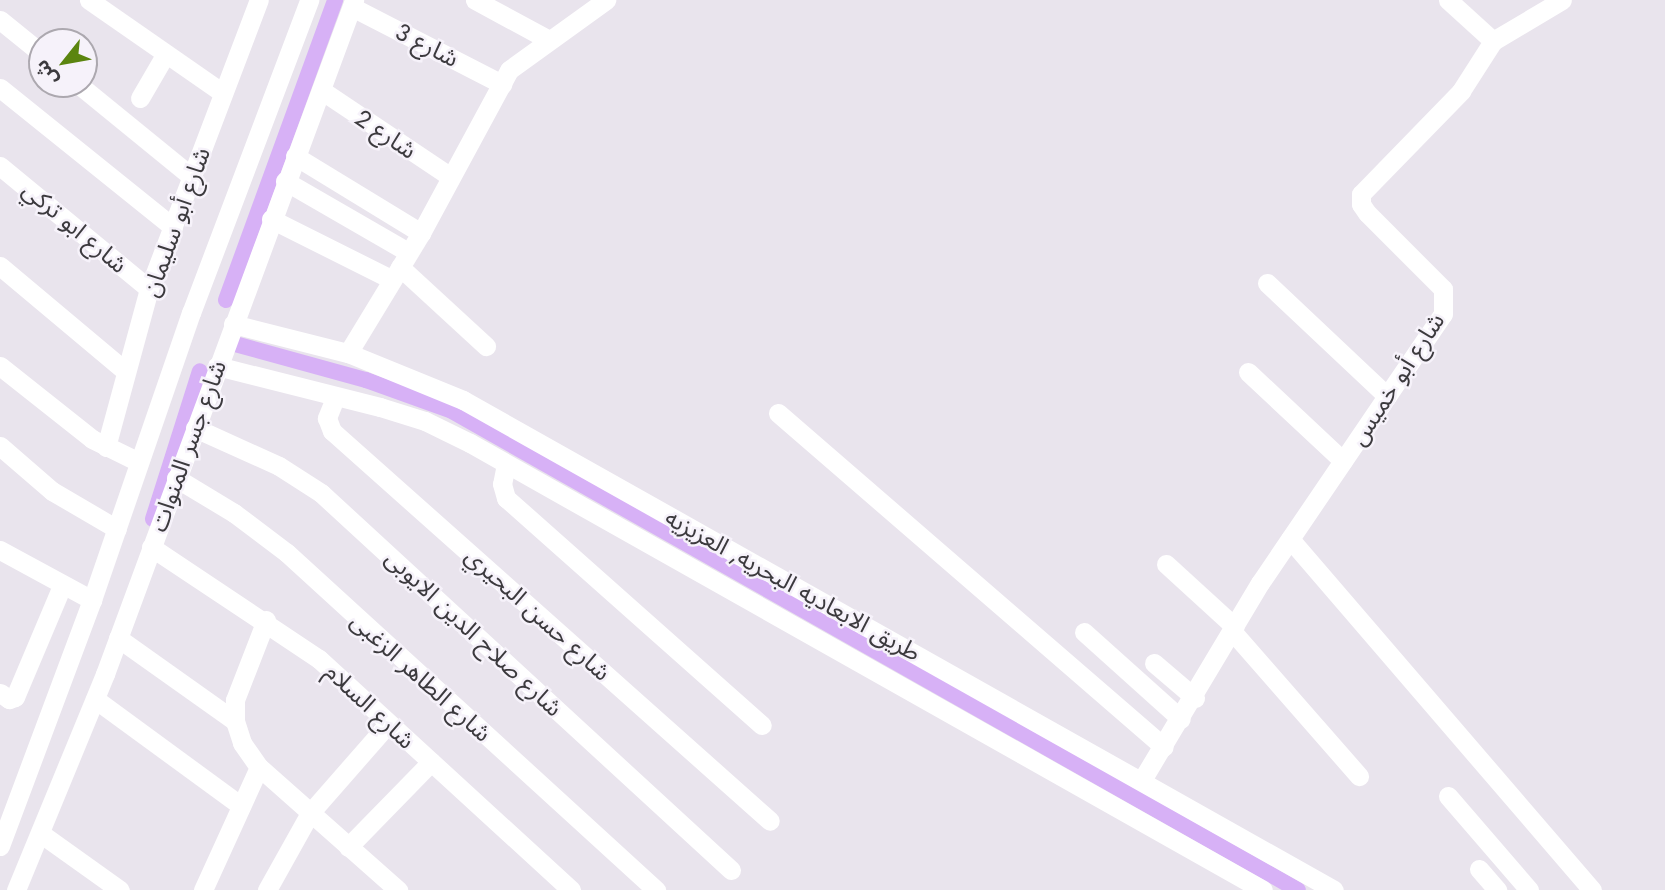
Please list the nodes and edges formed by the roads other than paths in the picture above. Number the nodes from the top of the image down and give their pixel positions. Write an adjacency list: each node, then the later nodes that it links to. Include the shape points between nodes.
1 (89, 0): 13 (street)
2 (258, 0): 17 (street, شارع أبو سليمان)
3 (309, 0): 46 (street, شارع جسر المنوات)
4 (475, 0): 10 (street)
5 (606, 0): 10 (street)
6 (1448, 0): 11 (street)
7 (1562, 0): 11 (street, شارع أبو خميس)
8 (353, 3): 14 (street, شارع 3); 16 (street, شارع جسر المنوات)
9 (0, 20): 12 (street)
10 (549, 40): 14 (street, via 515,63)
11 (1493, 41): 39 (street, شارع أبو خميس, via 1461,91 1361,194 1367,213 1443,289 1446,302)
12 (28, 43)
13 (165, 55): 17 (street); 19 (street)
14 (502, 84): 23 (street)
15 (0, 88): 26 (street)
16 (321, 90): 20 (street, شارع جسر المنوات); 23 (street, شارع 2)
17 (223, 93): 22 (street, شارع أبو سليمان)
18 (95, 98): 22 (street)
19 (140, 98)
20 (295, 156): 24 (street, شارع جسر المنوات); 27 (street)
21 (0, 166): 31 (street, شارع ابو تركي)
22 (192, 177): 26 (street, شارع أبو سليمان)
23 (451, 177): 27 (street)
24 (285, 181): 25 (street, شارع جسر المنوات); 29 (street)
25 (271, 219): 29 (street); 32 (street, شارع جسر المنوات)
26 (173, 228): 31 (street, شارع أبو سليمان)
27 (421, 233): 29 (street)
28 (0, 266): 37 (street)
29 (400, 266): 33 (street); 34 (street)
30 (1267, 283): 39 (street)
31 (149, 289): 37 (street, شارع أبو سليمان)
32 (233, 324): 34 (street, طريق الابعاديه البحريه, العزيزيه); 36 (street, شارع جسر المنوات)
33 (486, 346)
34 (348, 353): 72 (street, طريق الابعاديه البحريه, العزيزيه, via 463,400)
35 (0, 366): 44 (street)
36 (217, 366): 40 (street, طريق الابعاديه البحريه, العزيزيه); 42 (street, شارع جسر المنوات)
37 (125, 370): 44 (street, شارع أبو سليمان)
38 (1248, 372): 45 (street)
39 (1387, 396): 45 (street, شارع أبو خميس)
40 (335, 398): 47 (street, طريق الابعاديه البحريه, العزيزيه, via 425,421); 76 (street, شارع حسن البحيري, via 327,418 332,431)
41 (778, 413): 68 (street)
42 (195, 428): 48 (street, شارع جسر المنوات); 81 (street, شارع صلاح الدين الايوبى, via 279,466 321,493)
43 (0, 446): 49 (street, via 52,491)
44 (106, 447): 46 (street)
45 (1343, 461): 50 (street, شارع أبو خميس)
46 (139, 462): 49 (street, شارع جسر المنوات)
47 (506, 464): 67 (street, via 502,484 506,498); 89 (street, طريق الابعاديه البحريه, العزيزيه)
48 (176, 478): 51 (street, شارع جسر المنوات); 88 (street, شارع الطاهر الزغبى, via 234,513 287,554)
49 (117, 529): 55 (street, شارع جسر المنوات)
50 (1290, 539): 57 (street, شارع أبو خميس); 93 (street)
51 (151, 547): 56 (street, شارع السلام); 59 (street, شارع جسر المنوات)
52 (0, 550): 54 (street)
53 (1166, 564): 57 (street)
54 (62, 586): 55 (street); 61 (street, via 15,696)
55 (92, 600): 78 (street, شارع جسر المنوات)
56 (266, 620): 65 (street, via 238,688); 66 (street, شارع السلام, via 319,659)
57 (1234, 629): 62 (street, شارع أبو خميس); 71 (street)
58 (1084, 632): 64 (street)
59 (118, 638): 63 (street, شارع جسر المنوات); 65 (street)
60 (1154, 663): 62 (street)
61 (0, 693)
62 (1195, 698): 64 (street, شارع أبو خميس)
63 (94, 699): 74 (street); 77 (street, شارع جسر المنوات)
64 (1181, 719): 68 (street, شارع أبو خميس)
65 (235, 721): 70 (street, via 242,743)
66 (388, 724): 69 (street, شارع السلام); 75 (street)
67 (762, 725)
68 (1164, 747): 72 (street, شارع أبو خميس)
69 (431, 762): 79 (street); 87 (street, شارع السلام)
70 (259, 767): 74 (street); 75 (street)
71 (1359, 776)
72 (1142, 780): 90 (street, طريق الابعاديه البحريه, العزيزيه)
73 (1448, 796): 92 (street)
74 (241, 806): 84 (street)
75 (310, 813): 79 (street); 85 (street)
76 (770, 821)
77 (40, 833): 82 (street, شارع جسر المنوات); 83 (street)
78 (0, 846)
79 (348, 847): 86 (street)
80 (1479, 869): 91 (street)
81 (732, 870)
82 (16, 890)
83 (120, 890)
84 (203, 890)
85 (267, 890)
86 (398, 890)
87 (572, 890)
88 (656, 890)
89 (1263, 890)
90 (1334, 890)
91 (1497, 890)
92 (1529, 890)
93 (1592, 890)

